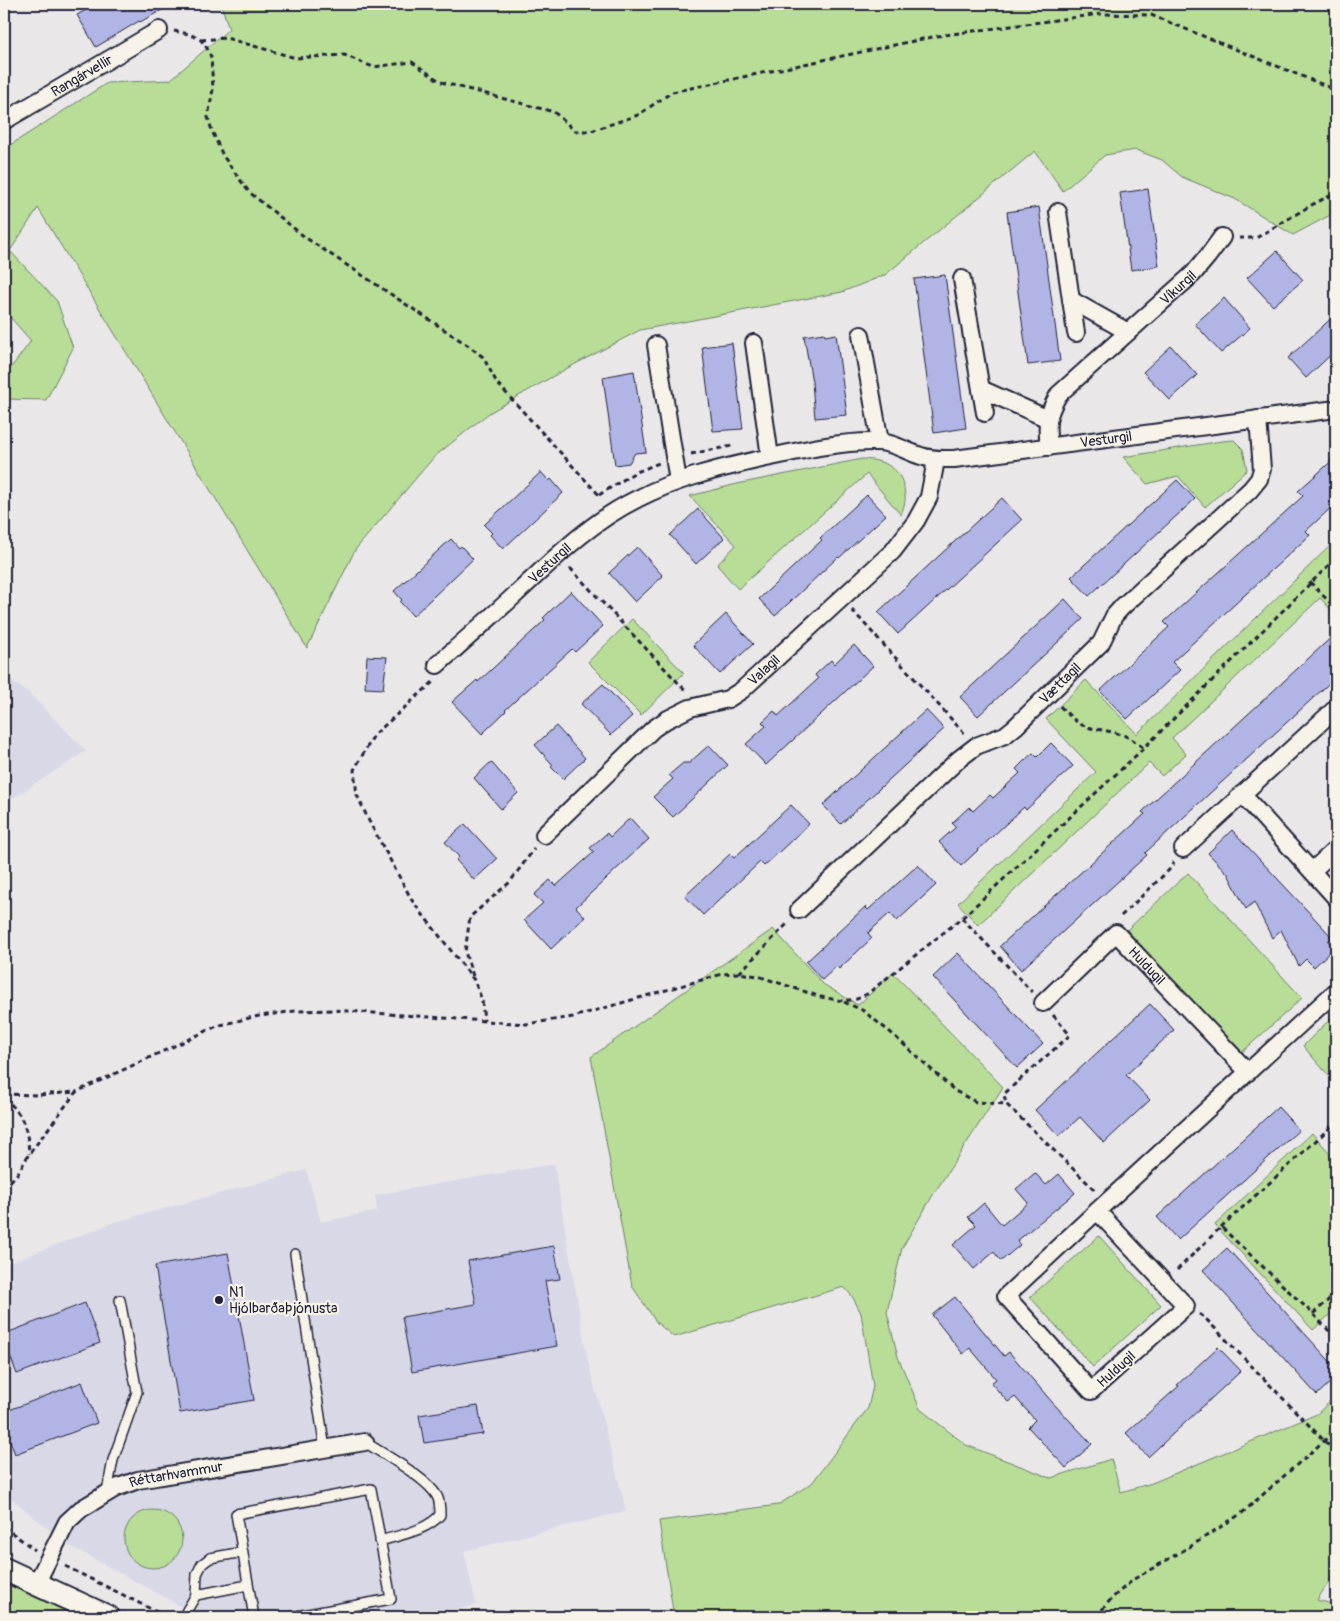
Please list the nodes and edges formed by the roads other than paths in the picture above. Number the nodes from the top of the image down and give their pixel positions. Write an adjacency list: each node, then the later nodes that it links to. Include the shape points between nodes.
1 (159, 30): 2 (street, Rangárvellir)
2 (4, 121)
3 (1058, 212): 6 (street)
4 (1222, 237): 8 (street, Víkurgil, via 1193,274)
5 (962, 279): 12 (street)
6 (1071, 300): 7 (street); 8 (street)
7 (1076, 332)
8 (1128, 332): 15 (street, Víkurgil, via 1060,394 1050,408)
9 (861, 335): 17 (street)
10 (754, 343): 19 (street)
11 (656, 344): 21 (street)
12 (981, 389): 14 (street); 15 (street)
13 (1336, 410): 16 (street, Vesturgil)
14 (985, 413)
15 (1048, 419): 18 (street, Víkurgil)
16 (1258, 420): 18 (street, Vesturgil); 30 (street, Vættagil, via 1262,469 1260,479 1250,490 1122,607 1101,643 1049,694 1005,735 976,746 959,759)
17 (880, 442): 19 (street, Vesturgil, via 842,444); 20 (street, Vesturgil)
18 (1049, 447): 20 (street, Vesturgil)
19 (770, 457): 21 (street, Vesturgil)
20 (936, 460): 25 (street, Valagil, via 929,497 893,552 742,690 728,699 678,712 653,730)
21 (678, 481): 22 (street, Vesturgil, via 600,520)
22 (437, 665)
23 (1336, 708): 24 (street)
24 (1242, 794): 27 (street); 28 (street)
25 (544, 835)
26 (1336, 848): 28 (street)
27 (1183, 849)
28 (1312, 871): 29 (street)
29 (1336, 898)
30 (800, 910)
31 (1336, 991): 33 (street, Huldugil)
32 (1043, 1003): 33 (street, Huldugil, via 1116,933)
33 (1248, 1072): 34 (street, Huldugil)
34 (1102, 1206): 34 (street, Huldugil, via 1006,1296 1091,1391 1193,1308)
35 (295, 1254): 38 (lane)
36 (120, 1300): 39 (lane, via 137,1392 113,1460)
37 (365, 1442): 38 (street, Réttarhvammur); 40 (lane, via 423,1480 437,1495 440,1504 440,1515 435,1521)
38 (325, 1449): 39 (street, Réttarhvammur, via 138,1480)
39 (107, 1492): 43 (street, Réttarhvammur, via 67,1522)
40 (380, 1541): 41 (lane, via 371,1489 236,1514); 49 (lane, via 390,1599)
41 (242, 1552): 44 (lane); 45 (lane, via 210,1558 202,1564 197,1574)
42 (4, 1569): 43 (main road)
43 (36, 1584): 46 (main road)
44 (248, 1585): 45 (lane); 48 (lane)
45 (196, 1596): 47 (lane)
46 (108, 1617)
47 (183, 1617)
48 (254, 1617)
49 (291, 1617)

